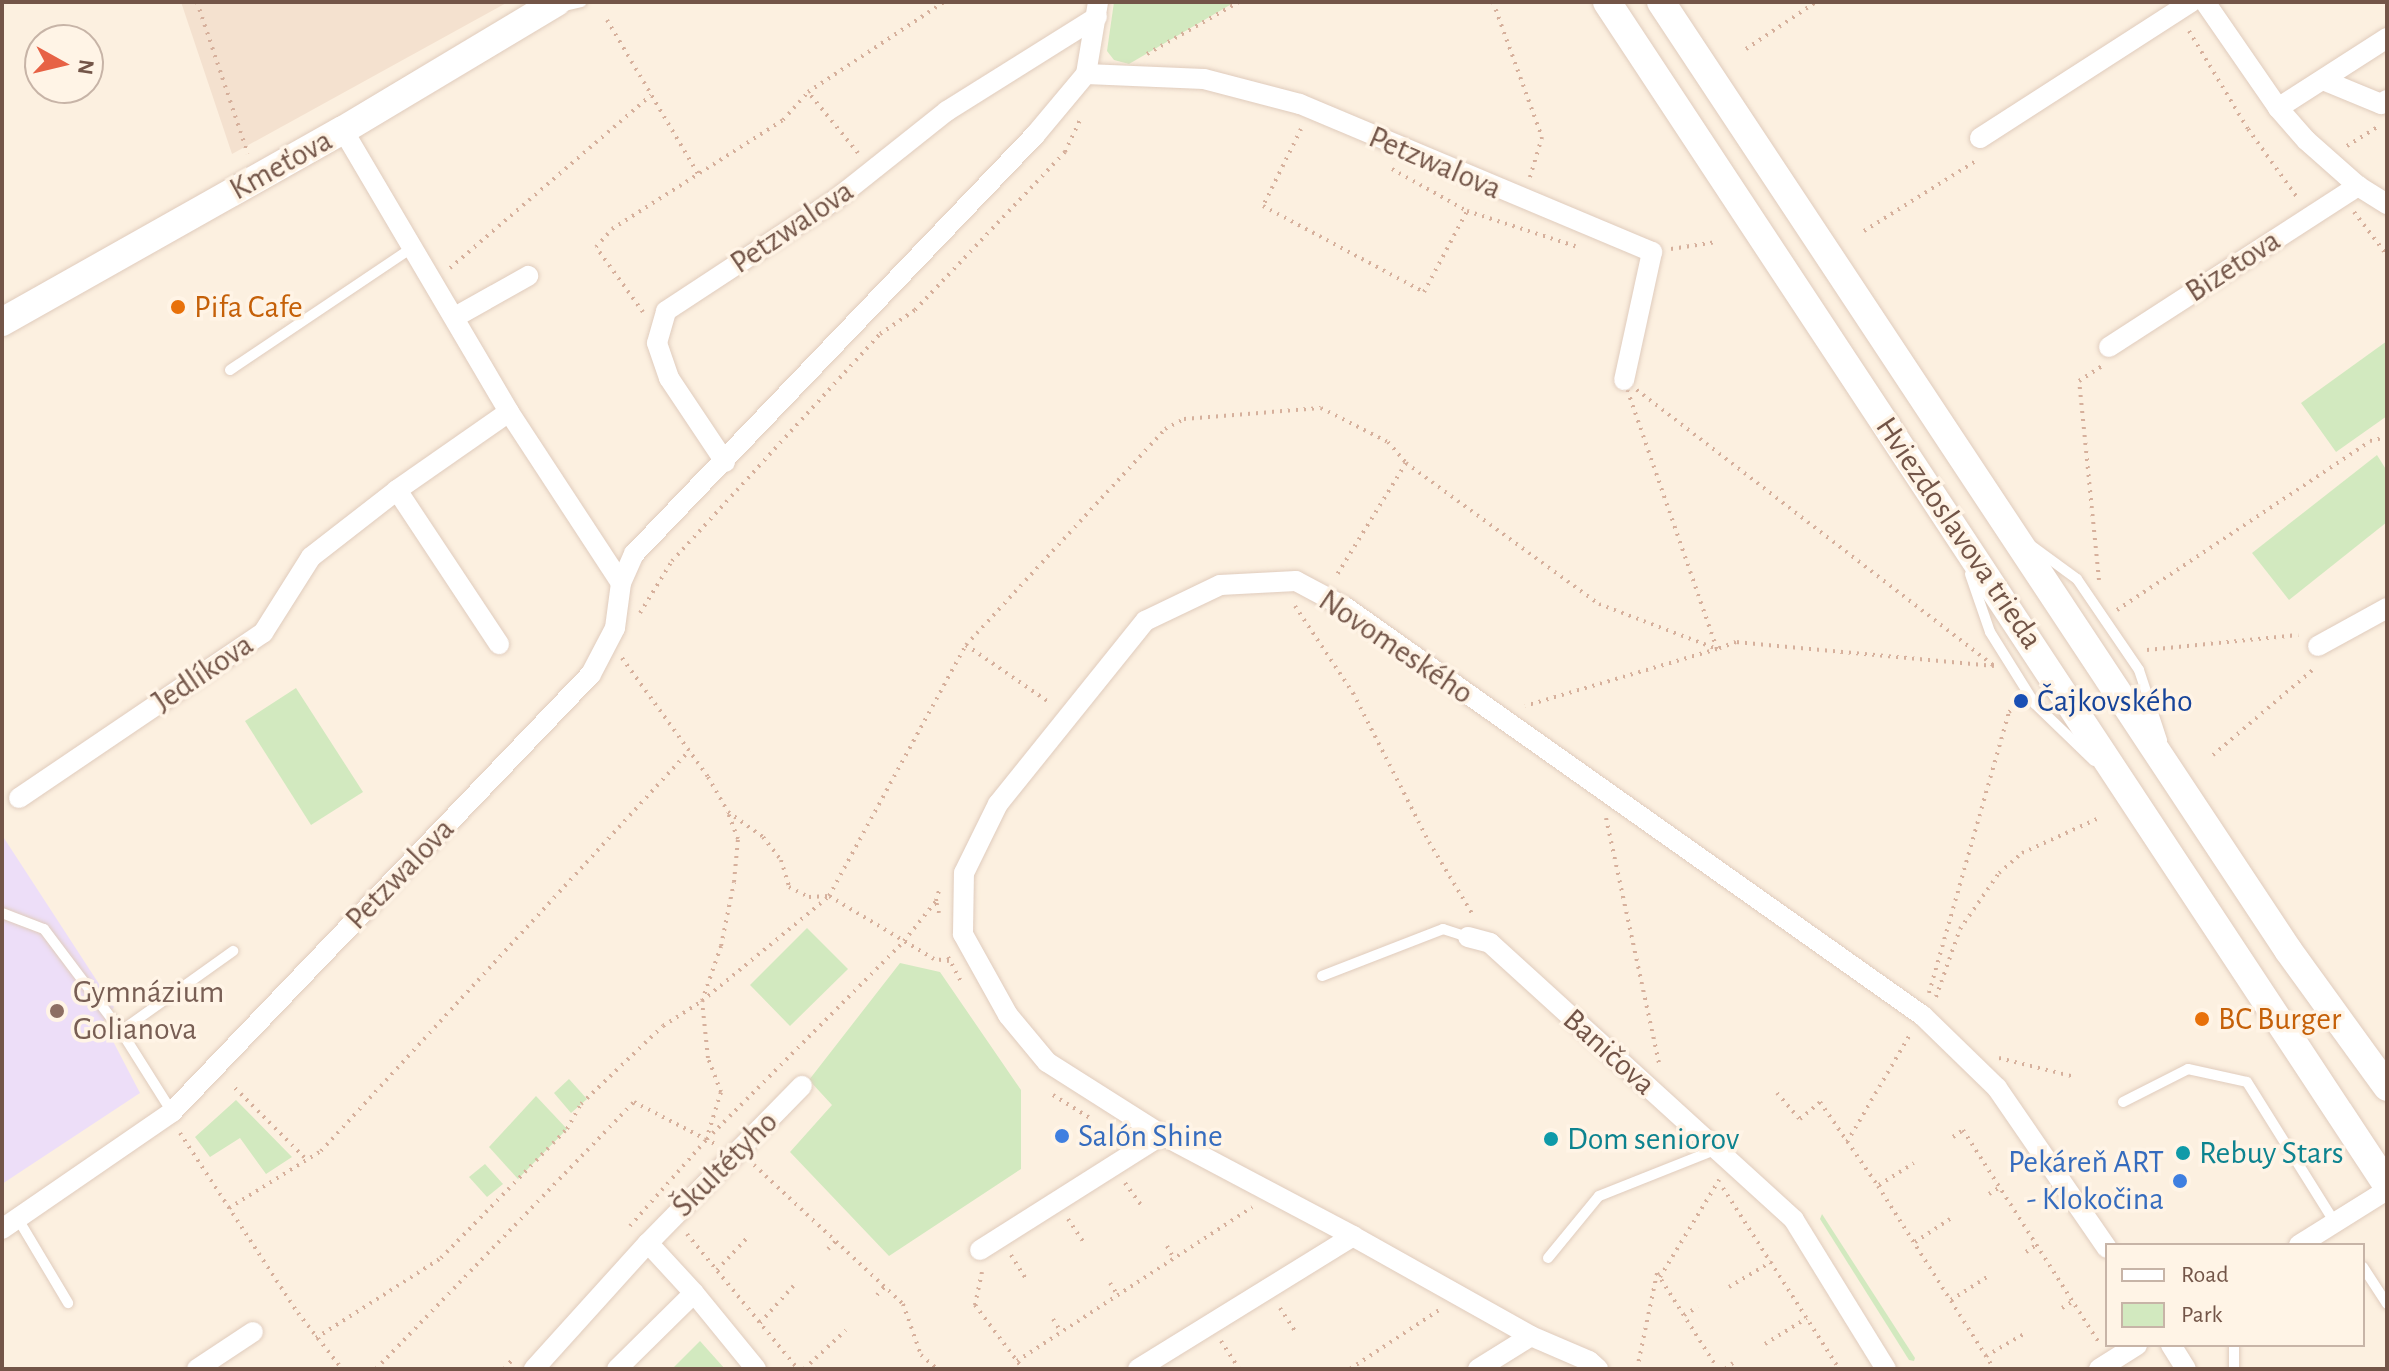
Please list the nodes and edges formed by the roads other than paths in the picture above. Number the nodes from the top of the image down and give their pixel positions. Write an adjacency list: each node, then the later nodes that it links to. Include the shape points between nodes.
1 (581, 2): 6 (lane)
2 (1607, 2): 43 (street, Hviezdoslavova trieda)
3 (1661, 2): 38 (street, Hviezdoslavova trieda, via 2288,950)
4 (2191, 2): 14 (street)
5 (2205, 2): 12 (street)
6 (548, 5): 13 (street, Kmeťova)
7 (1098, 10): 9 (street, Petzwalova); 25 (street, Petzwalova, via 947,111 835,200 666,311 657,343 669,378)
8 (2387, 38): 10 (street)
9 (1086, 74): 23 (street, Petzwalova, via 1204,79 1300,104 1652,252); 25 (street, Petzwalova, via 1035,135)
10 (2323, 80): 11 (street, via 2381,104); 12 (street)
11 (2387, 100)
12 (2278, 108): 15 (street)
13 (343, 130): 17 (street); 20 (street, Kmeťova)
14 (1980, 138)
15 (2350, 191): 16 (street); 21 (street, Bizetova)
16 (2387, 204)
17 (413, 247): 19 (street); 22 (lane)
18 (528, 276): 19 (street)
19 (455, 317): 24 (street)
20 (2, 322)
21 (2107, 355)
22 (230, 370)
23 (1624, 380)
24 (509, 412): 26 (street, Jedlíkova); 27 (street)
25 (725, 462): 27 (street, Petzwalova, via 634,554)
26 (397, 490): 29 (street); 31 (street, Jedlíkova, via 311,557 263,633)
27 (621, 583): 40 (street, Petzwalova, via 615,628 591,674)
28 (2387, 608): 30 (street)
29 (499, 644)
30 (2318, 646)
31 (19, 798)
32 (2, 913): 36 (lane, via 44,929)
33 (1468, 937): 35 (lane, via 1443,929); 42 (street, Baničova, via 1490,943)
34 (233, 951): 36 (lane)
35 (1322, 976)
36 (121, 1031): 40 (lane)
37 (802, 1086): 47 (street, Škultétyho)
38 (2387, 1087)
39 (2123, 1102): 44 (lane, via 2188,1069 2247,1082)
40 (172, 1112): 45 (street, Petzwalova)
41 (1162, 1135): 46 (street, Novomeského); 49 (street, Novomeského, via 1047,1062 1008,1015 963,934 964,873 998,804 1145,621 1220,585 1296,581 1345,607 1600,787 1928,1007 1997,1088); 50 (street)
42 (1717, 1149): 51 (lane, via 1599,1196); 68 (street, Baničova, via 1794,1220)
43 (2387, 1188): 44 (street)
44 (2335, 1223): 48 (street)
45 (10, 1224): 54 (lane)
46 (1353, 1236): 57 (street, Novomeského); 65 (street)
47 (648, 1243): 53 (street, Škultétyho); 62 (street, Škultétyho)
48 (2302, 1243)
49 (2105, 1245)
50 (982, 1258)
51 (1548, 1258)
52 (2365, 1270): 55 (lane)
53 (694, 1293): 63 (street); 64 (street, Škultétyho)
54 (68, 1303)
55 (2387, 1304)
56 (253, 1332): 61 (street)
57 (1531, 1336): 66 (street); 67 (street, Novomeského)
58 (2134, 1347): 69 (street)
59 (2172, 1347): 70 (street)
60 (2234, 1347): 71 (lane)
61 (197, 1369)
62 (534, 1369)
63 (617, 1369)
64 (756, 1369)
65 (1138, 1369)
66 (1478, 1369)
67 (1598, 1369)
68 (1886, 1369)
69 (2099, 1369)
70 (2186, 1369)
71 (2234, 1369)

